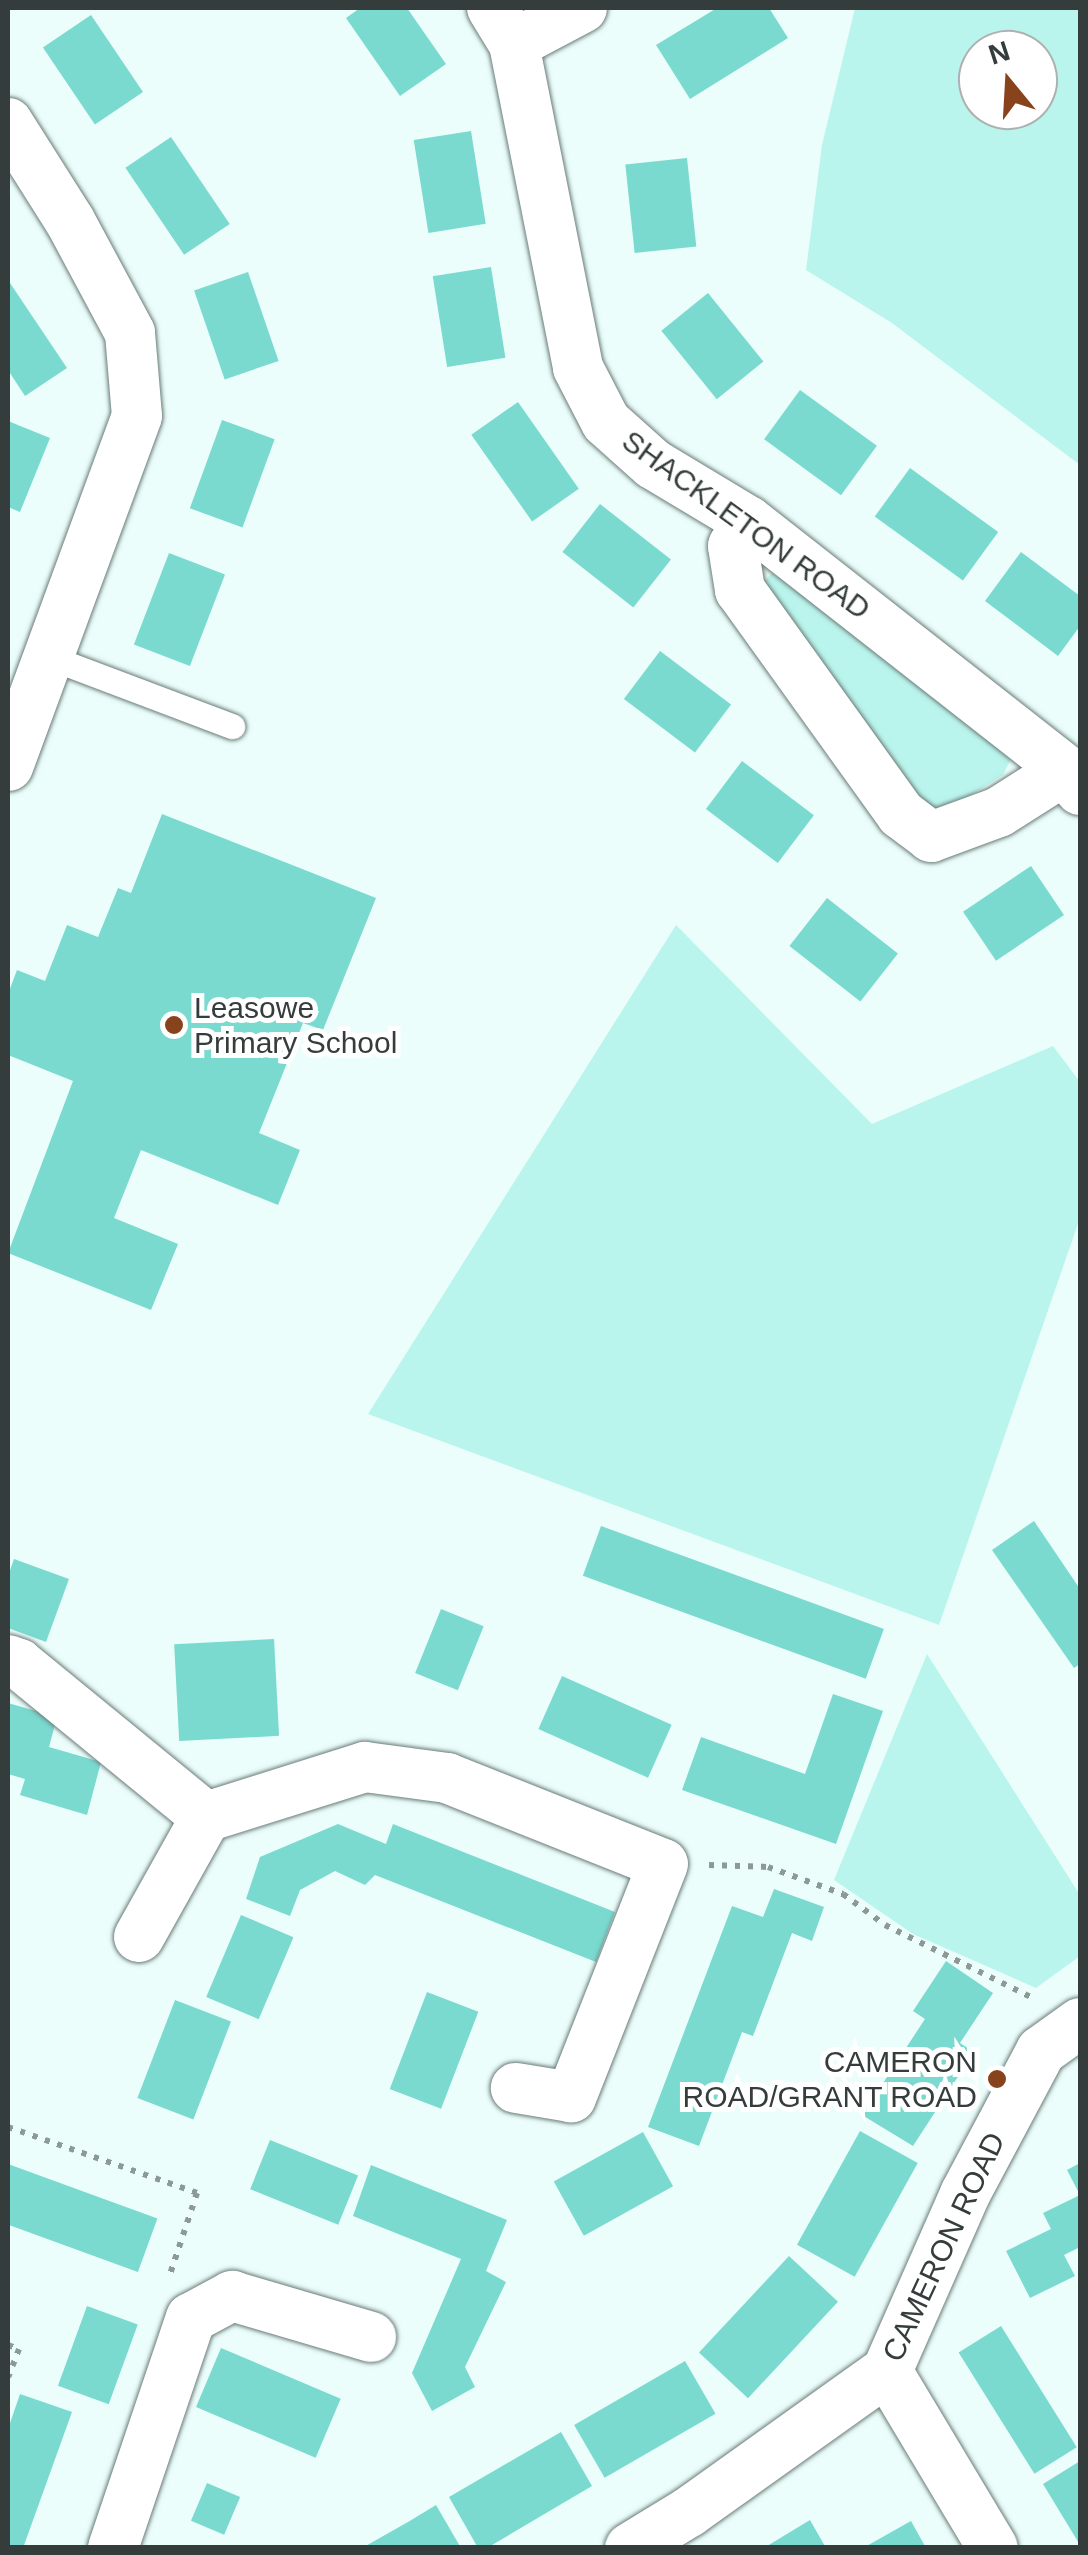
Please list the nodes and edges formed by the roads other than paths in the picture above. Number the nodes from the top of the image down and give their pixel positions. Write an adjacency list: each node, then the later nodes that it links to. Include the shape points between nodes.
1 (582, 8): 2 (street)
2 (503, 26): 4 (street, SHACKLETON ROAD, via 578,368 606,422 653,464)
3 (8, 123): 5 (street, via 130,333 137,416)
4 (748, 521): 8 (street, SHACKLETON ROAD); 8 (street, via 733,546 740,590 900,814 932,837)
5 (49, 656): 6 (lane); 7 (street)
6 (232, 726)
7 (8, 766)
8 (1073, 780)
9 (8, 1660): 10 (street)
10 (206, 1816): 11 (street); 13 (street, via 365,1767 447,1778 663,1864 571,2097)
11 (140, 1937)
12 (1072, 2028): 15 (street, CAMERON ROAD, via 1041,2051 964,2194)
13 (516, 2088)
14 (371, 2336): 16 (street, via 232,2296 191,2318)
15 (887, 2371): 17 (street, CAMERON ROAD); 18 (street)
16 (113, 2548)
17 (630, 2548)
18 (993, 2548)

